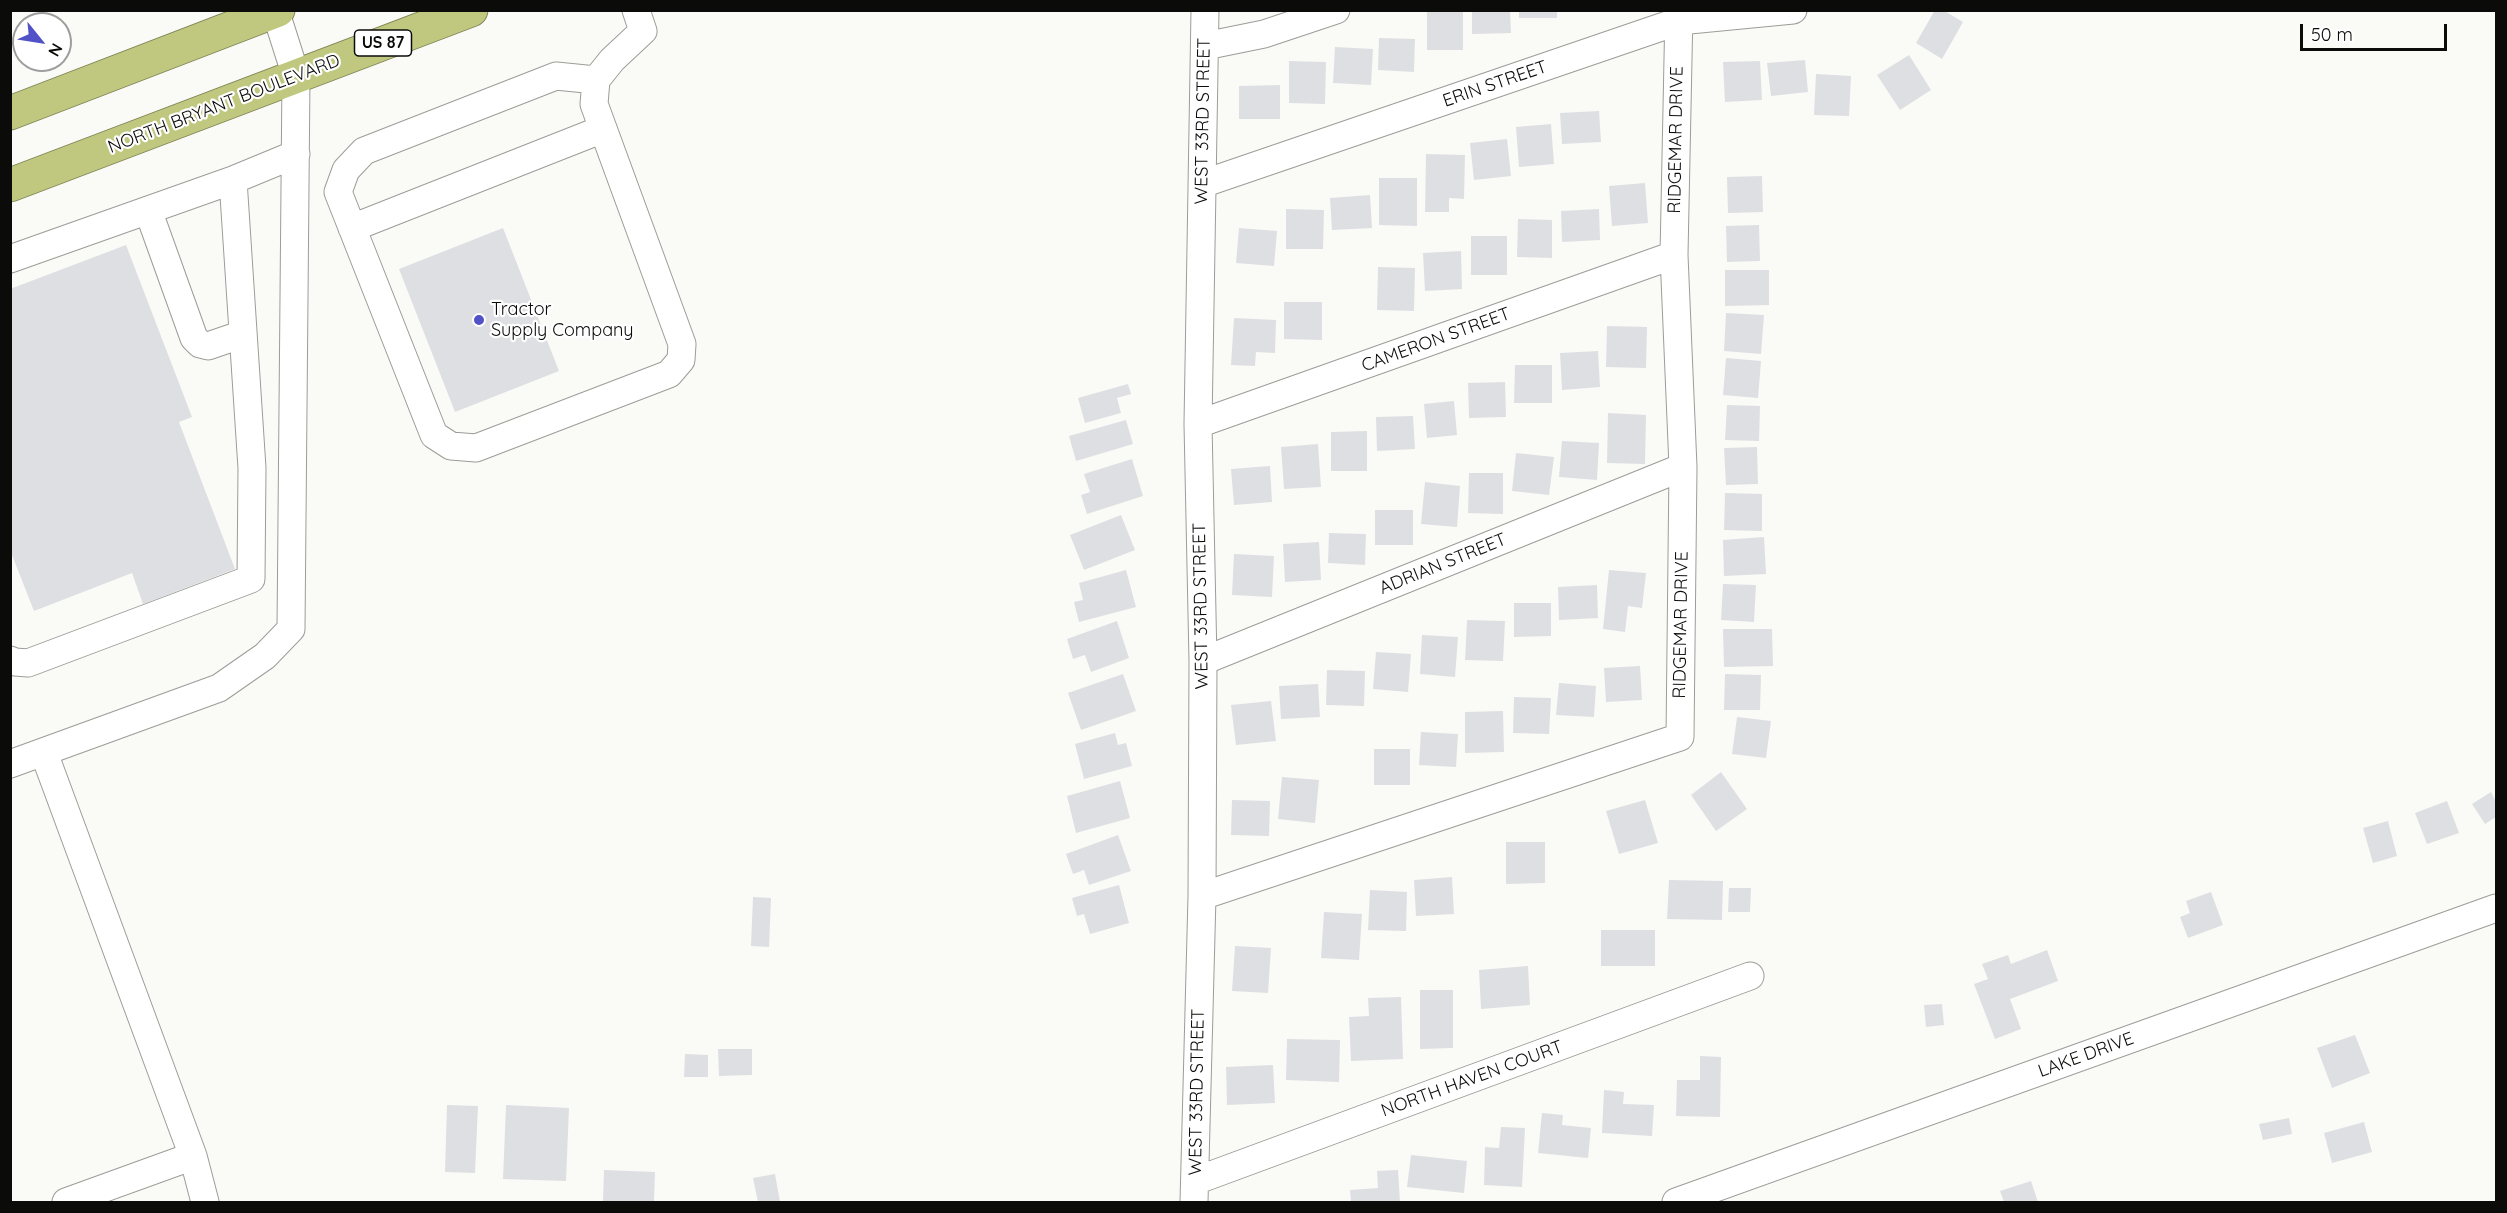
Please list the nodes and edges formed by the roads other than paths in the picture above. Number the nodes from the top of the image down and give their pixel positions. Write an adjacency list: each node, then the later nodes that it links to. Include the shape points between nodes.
1 (471, 10): 9 (highway, NORTH BRYANT BOULEVARD / US 87)
2 (636, 10): 10 (street, via 642,31)
3 (1205, 10): 8 (street, WEST 33RD STREET)
4 (1336, 10): 8 (street, via 1264,34)
5 (1793, 10): 7 (street, ERIN STREET)
6 (276, 11): 9 (street); 11 (highway)
7 (1679, 16): 15 (street, ERIN STREET); 19 (street, RIDGEMAR DRIVE)
8 (1205, 46): 15 (street, WEST 33RD STREET)
9 (296, 76): 13 (street); 16 (highway, NORTH BRYANT BOULEVARD / US 87)
10 (596, 80): 12 (street, via 594,104); 18 (street, via 555,76 364,151 346,170 338,192)
11 (10, 113)
12 (603, 129): 18 (street); 18 (street, via 682,344 681,360 669,374 476,448 452,446 435,435)
13 (296, 154): 14 (street); 26 (street, via 291,629 265,656 219,688)
14 (233, 180): 17 (street); 21 (street)
15 (1202, 184): 22 (street, WEST 33RD STREET)
16 (10, 185)
17 (148, 210): 20 (street); 21 (street, via 194,338 208,346)
18 (352, 228)
19 (1674, 255): 22 (street, CAMERON STREET); 23 (street, RIDGEMAR DRIVE)
20 (10, 260)
21 (243, 334): 24 (street, via 252,468 251,579 28,663)
22 (1198, 424): 25 (street, WEST 33RD STREET)
23 (1683, 467): 25 (street, ADRIAN STREET); 28 (street, RIDGEMAR DRIVE, via 1680,737)
24 (10, 660)
25 (1203, 660): 28 (street, WEST 33RD STREET)
26 (44, 753): 27 (street); 31 (street)
27 (10, 764)
28 (1202, 896): 32 (street, WEST 33RD STREET)
29 (2496, 908): 36 (street, LAKE DRIVE)
30 (1750, 976): 32 (street, NORTH HAVEN COURT)
31 (193, 1156): 33 (street); 35 (street)
32 (1195, 1192)
33 (114, 1194): 34 (street)
34 (66, 1203)
35 (205, 1203)
36 (1676, 1203)

